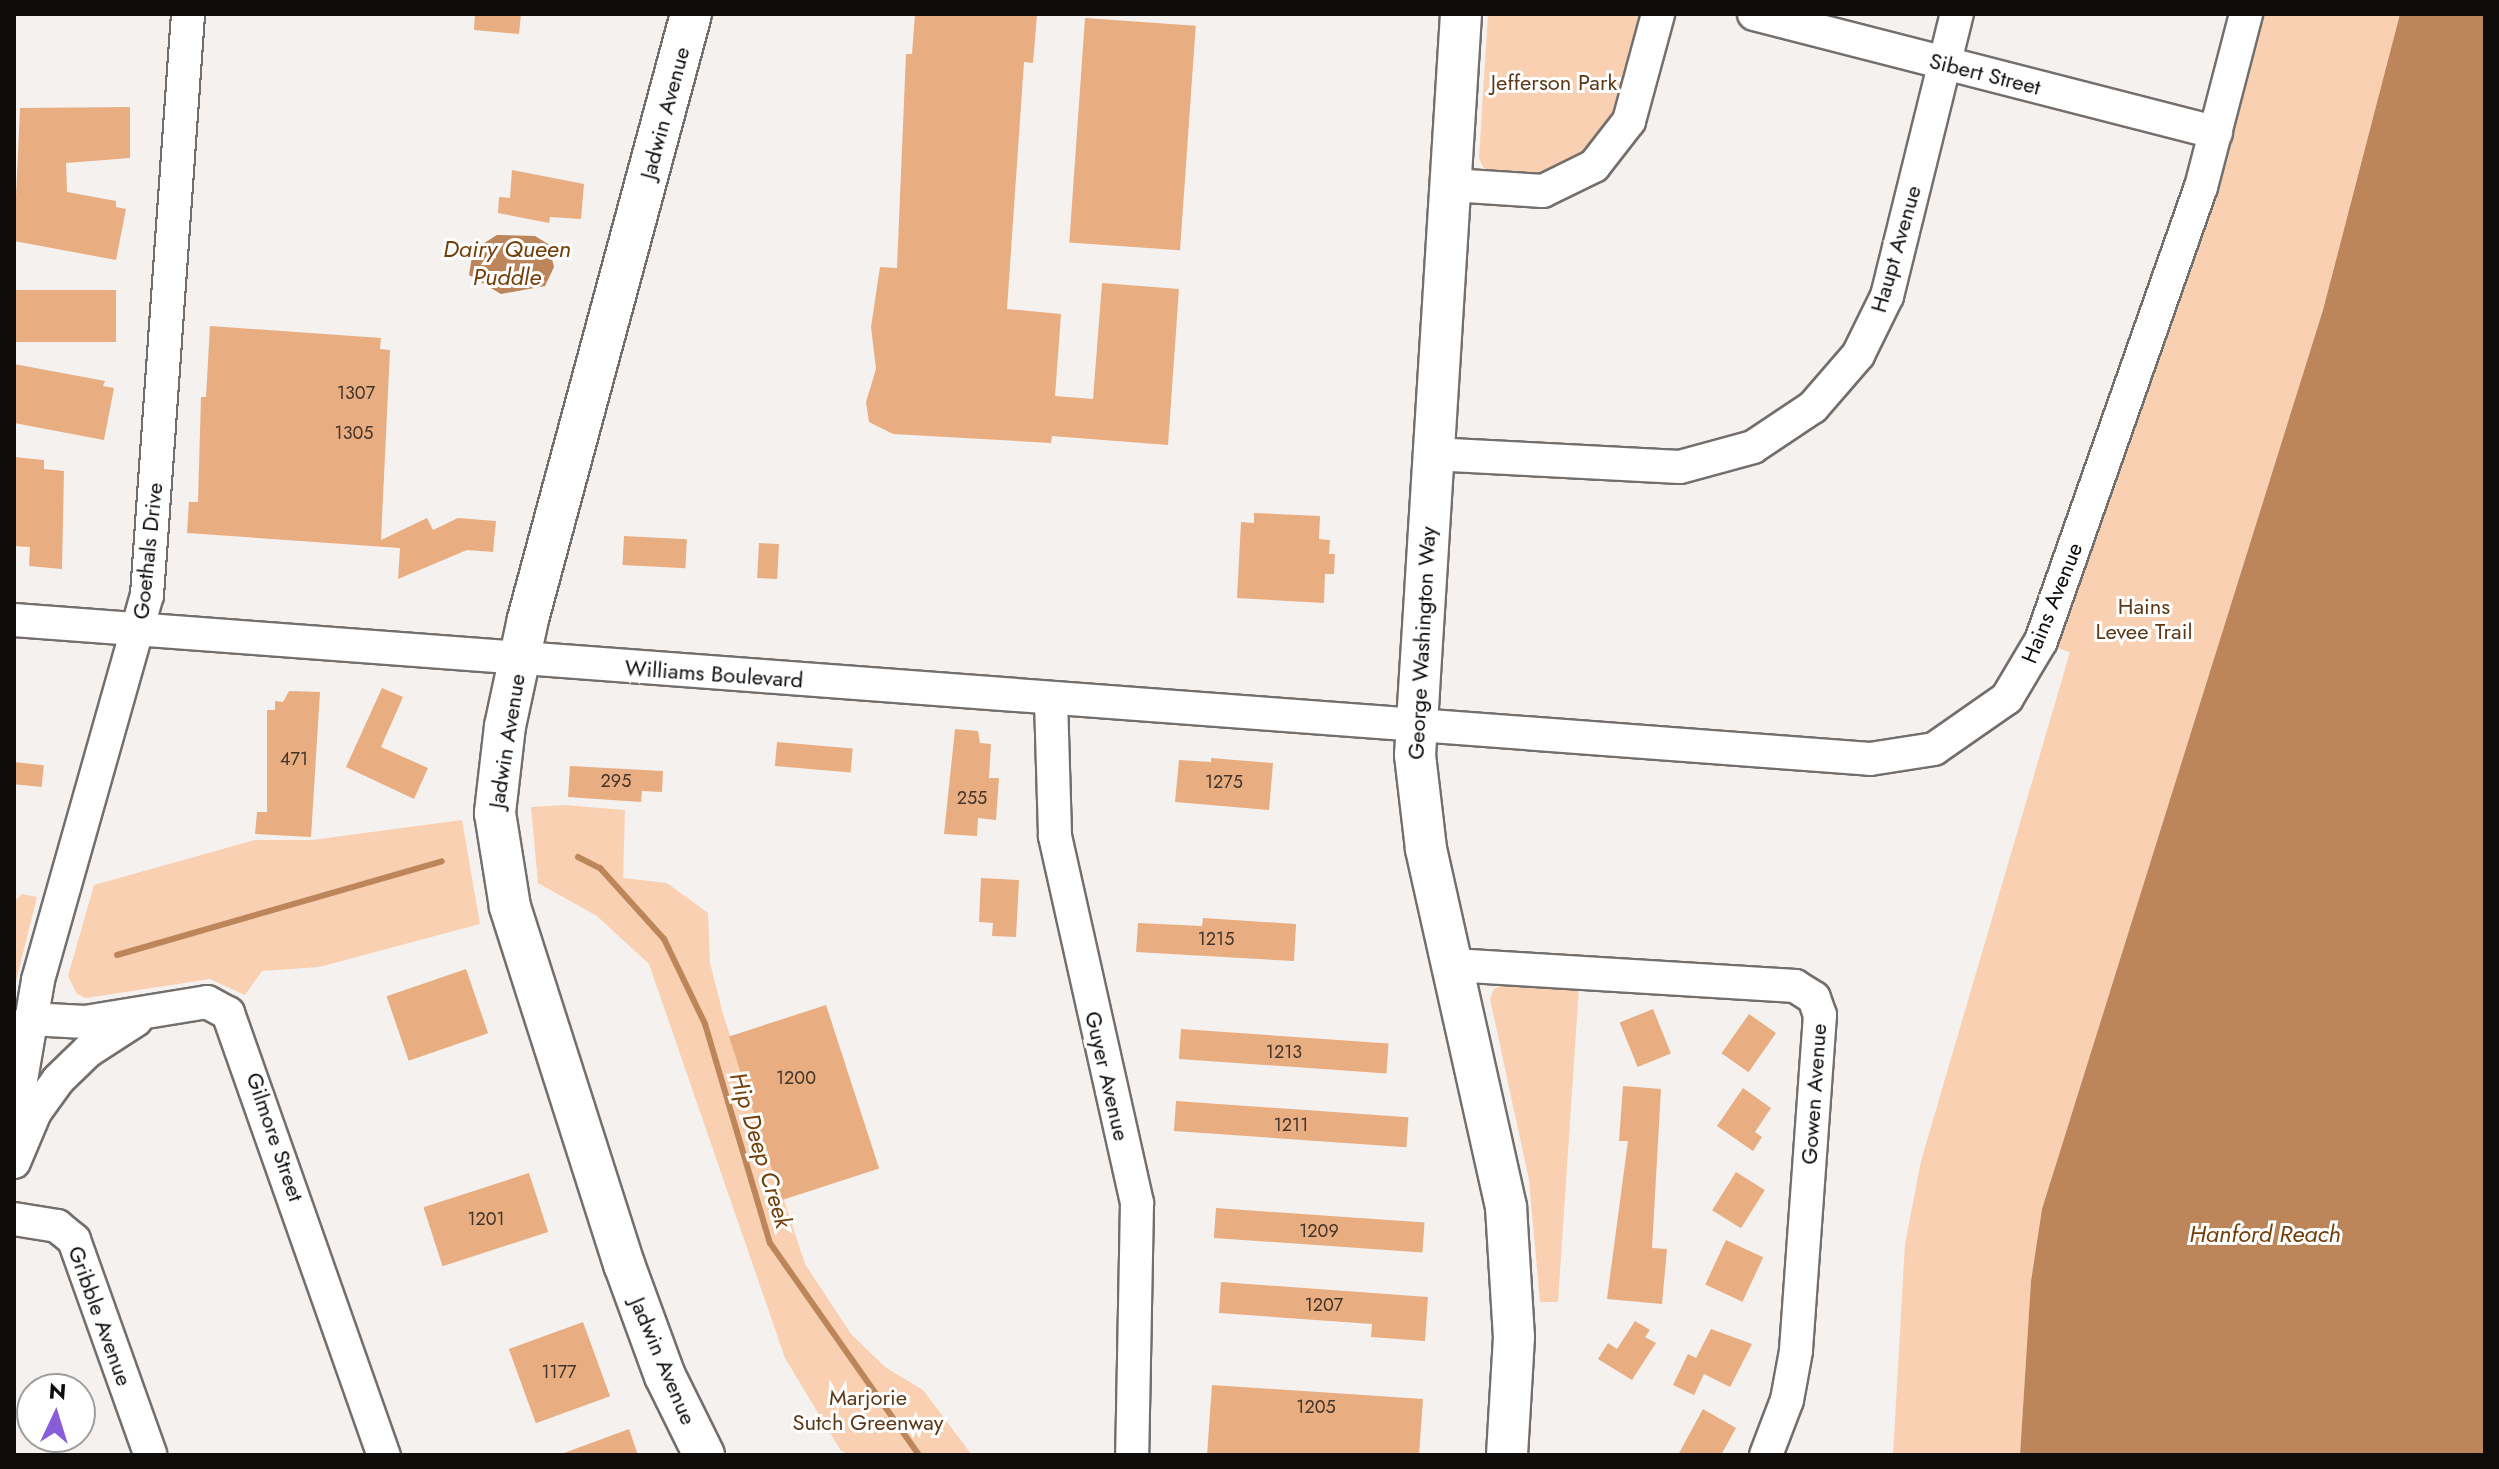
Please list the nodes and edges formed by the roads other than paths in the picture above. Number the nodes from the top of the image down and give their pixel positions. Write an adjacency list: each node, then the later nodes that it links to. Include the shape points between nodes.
1 (188, 14): 13 (street, Goethals Drive)
2 (691, 14): 14 (main road, Jadwin Avenue)
3 (1461, 14): 10 (main road, George Washington Way)
4 (1658, 14): 10 (street, via 1629,121 1594,166 1543,191)
5 (1754, 14): 8 (street, Sibert Street)
6 (1957, 14): 8 (street, Haupt Avenue)
7 (2246, 14): 9 (street, Hains Avenue)
8 (1945, 63): 9 (street, Sibert Street); 11 (street, Haupt Avenue, via 1887,296 1858,355 1813,407 1753,447 1680,467)
9 (2216, 133): 16 (street, Hains Avenue, via 2041,641 2007,698 1981,720 1934,749 1870,759)
10 (1451, 185): 11 (main road, George Washington Way)
11 (1432, 454): 16 (main road, George Washington Way)
12 (14, 620): 13 (street, Williams Boulevard)
13 (141, 628): 14 (street, Williams Boulevard); 19 (street, Goethals Drive)
14 (520, 659): 15 (street, Williams Boulevard); 25 (main road, Jadwin Avenue, via 495,813 510,907 642,1318)
15 (1051, 700): 16 (street, Williams Boulevard); 26 (street, Guyer Avenue, via 1055,836 1137,1203)
16 (1414, 724): 17 (main road, George Washington Way, via 1421,819)
17 (1453, 965): 27 (main road, George Washington Way, via 1506,1207 1514,1337); 28 (street, Gowen Avenue, via 1795,986 1814,998 1820,1015 1796,1351 1787,1400)
18 (161, 1010): 19 (street, Gilmore Street, via 85,1022); 21 (street, via 107,1036 64,1073 35,1112); 24 (street, Gilmore Street, via 212,1002 235,1023)
19 (30, 1019): 20 (street, Goethals Drive)
20 (14, 1121)
21 (14, 1162)
22 (14, 1219): 23 (street, Gribble Avenue, via 57,1226 74,1240)
23 (150, 1454)
24 (384, 1455)
25 (704, 1455)
26 (1132, 1455)
27 (1507, 1455)
28 (1766, 1455)

